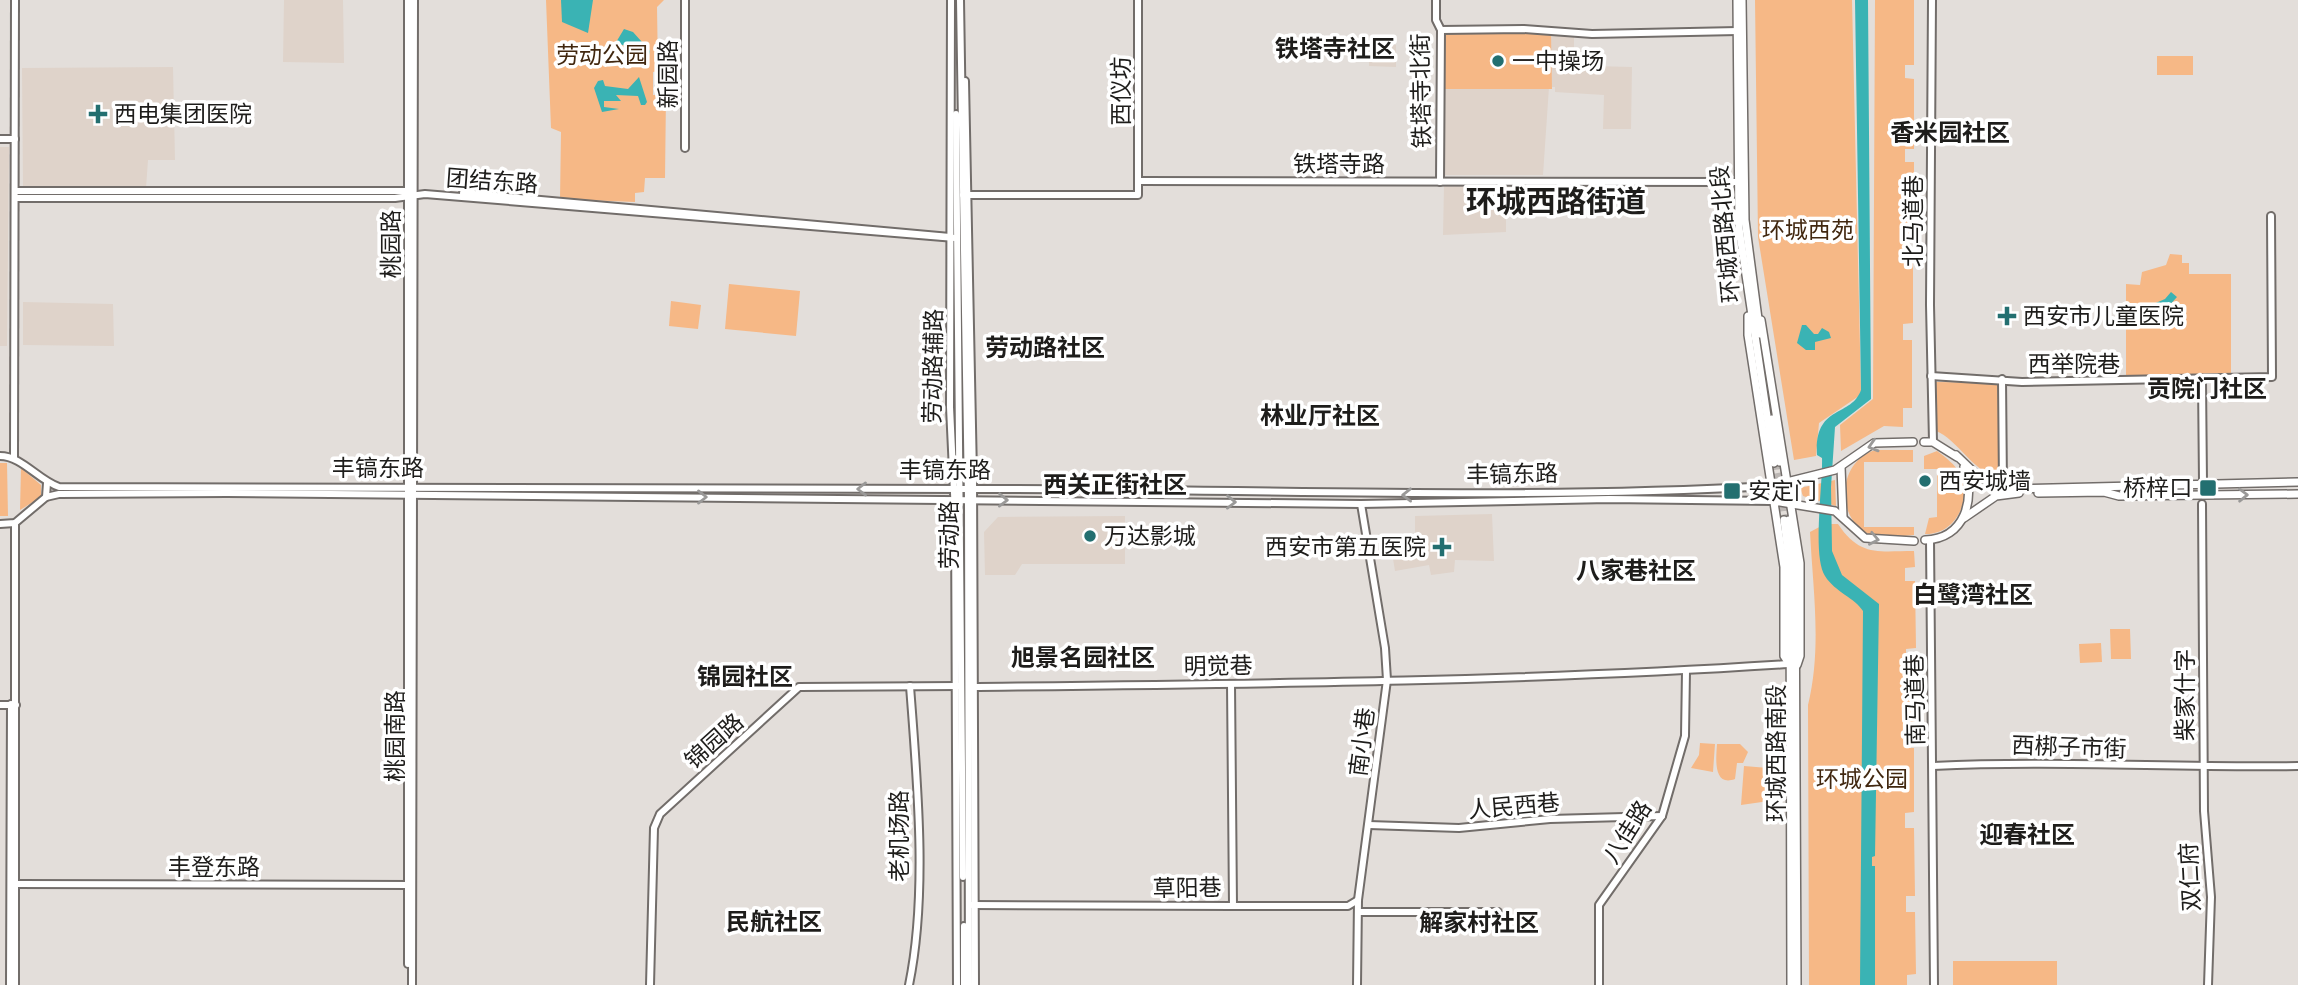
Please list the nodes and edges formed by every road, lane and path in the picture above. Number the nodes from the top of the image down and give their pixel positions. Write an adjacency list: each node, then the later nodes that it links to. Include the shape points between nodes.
1 (15, 0): 14 (street)
2 (408, 0): 19 (street, 桃园路)
3 (414, 0): 19 (street, 桃园路)
4 (685, 0): 15 (street, 新园路)
5 (957, 0): 21 (street, 劳动路)
6 (1138, 0): 16 (street, 西仪坊)
7 (1436, 0): 11 (street, 铁塔寺北街)
8 (1740, 0): 10 (main road)
9 (1932, 0): 25 (street, 北马道巷)
10 (1740, 14): 12 (main road, 环城西路北段); 24 (main road, 环城西路北段, via 1745,220)
11 (1441, 30): 12 (street); 17 (street, 铁塔寺北街)
12 (1738, 31): 18 (main road, 环城西路北段)
13 (0, 139): 14 (street)
14 (15, 139): 20 (street)
15 (685, 148)
16 (1139, 181): 17 (street, 铁塔寺路); 21 (street, via 1138,195)
17 (1440, 182): 18 (street, 铁塔寺路)
18 (1737, 182): 24 (main road, 环城西路北段)
19 (411, 193): 20 (street, 团结东路); 23 (street, 团结东路); 44 (street, 桃园路)
20 (15, 195): 33 (street)
21 (959, 195): 23 (street, 劳动路)
22 (2271, 216): 27 (street, 西举院巷, via 2272,377)
23 (959, 238): 42 (street, 劳动路); 42 (street, 劳动路辅路)
24 (1752, 303): 34 (main road, 环城西路北段); 38 (main road, via 1765,332); 40 (main road, via 1748,335)
25 (1931, 376): 26 (street, 西举院巷); 30 (street, 北马道巷)
26 (2002, 379): 27 (street, 西举院巷); 41 (street, 西举院巷)
27 (2202, 381): 36 (street)
28 (1913, 442): 35 (main road, one-way to 35, via 1874,443)
29 (1924, 442): 30 (main road)
30 (1933, 442): 32 (main road)
31 (0, 456): 33 (street)
32 (1955, 456): 41 (main road, via 1980,478); 53 (main road, via 1971,484)
33 (14, 458): 39 (street)
34 (1777, 462)
35 (1838, 468): 38 (main road, 丰镐东路); 52 (main road)
36 (2203, 482): 37 (main road); 41 (main road)
37 (2298, 482)
38 (1788, 483): 40 (main road, 丰镐东路); 49 (main road)
39 (47, 484): 43 (street, 丰镐东路); 46 (street)
40 (1770, 486): 42 (street, 丰镐东路, one-way to 42, via 1358,495); 48 (main road)
41 (2003, 486)
42 (963, 489): 44 (street, 丰镐东路, one-way to 44); 47 (street, 劳动路); 47 (street, 劳动路辅路)
43 (228, 490): 44 (street, 丰镐东路); 46 (street, 丰镐东路)
44 (410, 491): 47 (street, 丰镐东路, one-way to 47); 73 (street, 桃园南路)
45 (2298, 494): 53 (main road, one-way to 45, via 2003,494)
46 (47, 497): 54 (street)
47 (964, 499): 50 (street, 丰镐东路, one-way to 50); 63 (street, 劳动路); 63 (street, 劳动路辅路)
48 (1773, 501): 49 (main road, 丰镐东路); 50 (street, 丰镐东路); 58 (main road, via 1784,567 1784,656)
49 (1791, 502): 52 (main road, 丰镐东路, via 1835,511); 60 (main road, via 1801,579 1800,656)
50 (1361, 504): 61 (street, 南小巷)
51 (2202, 504): 69 (street, 柴家什字)
52 (1843, 517): 57 (main road, one-way to 57, via 1865,538)
53 (1964, 518): 56 (main road, via 1945,536)
54 (14, 523): 55 (street); 66 (street)
55 (0, 524)
56 (1928, 540): 67 (street, 南马道巷)
57 (1914, 541)
58 (1789, 664): 59 (street); 60 (main road, 环城西路南段, via 1786,520 1795,569); 88 (main road, 环城西路南段)
59 (1686, 671): 61 (street); 70 (street, 八佳路, via 1685,736)
60 (1795, 673): 89 (main road, 环城西路南段)
61 (1387, 680): 62 (street, 明觉巷); 71 (street, 南小巷)
62 (1231, 684): 63 (street, 明觉巷); 76 (street, 草阳巷)
63 (964, 686): 64 (street, 锦园路); 75 (street, 劳动路); 75 (street, 劳动路辅路); 83 (street, 劳动路辅路)
64 (910, 687): 81 (street, 锦园路, via 799,687 660,814 654,828); 82 (street, 老机场路, via 918,875)
65 (0, 705): 66 (street)
66 (13, 705): 72 (street); 79 (street)
67 (1933, 766): 69 (street, 西梆子市街, via 2015,762); 90 (street, 南马道巷)
68 (2298, 766): 69 (street, 西梆子市街)
69 (2203, 768): 91 (street, 双仁府, via 2211,897)
70 (1662, 816): 71 (street, 人民西巷, via 1550,819 1459,828); 87 (street, 八佳路, via 1599,905)
71 (1369, 825): 74 (street, 南小巷)
72 (15, 884): 73 (street, 丰登东路); 79 (street)
73 (410, 885): 80 (street, 桃园南路)
74 (1358, 900): 76 (street, via 1348,906); 77 (street, 南小巷)
75 (968, 905): 76 (street, 草阳巷); 84 (street, 劳动路); 85 (street, 劳动路辅路)
76 (1233, 906)
77 (1359, 912): 78 (street); 86 (street, 南小巷)
78 (1498, 912)
79 (12, 985)
80 (410, 985)
81 (650, 985)
82 (909, 985)
83 (957, 985)
84 (967, 985)
85 (975, 985)
86 (1357, 985)
87 (1599, 985)
88 (1791, 985)
89 (1797, 985)
90 (1934, 985)
91 (2208, 985)

